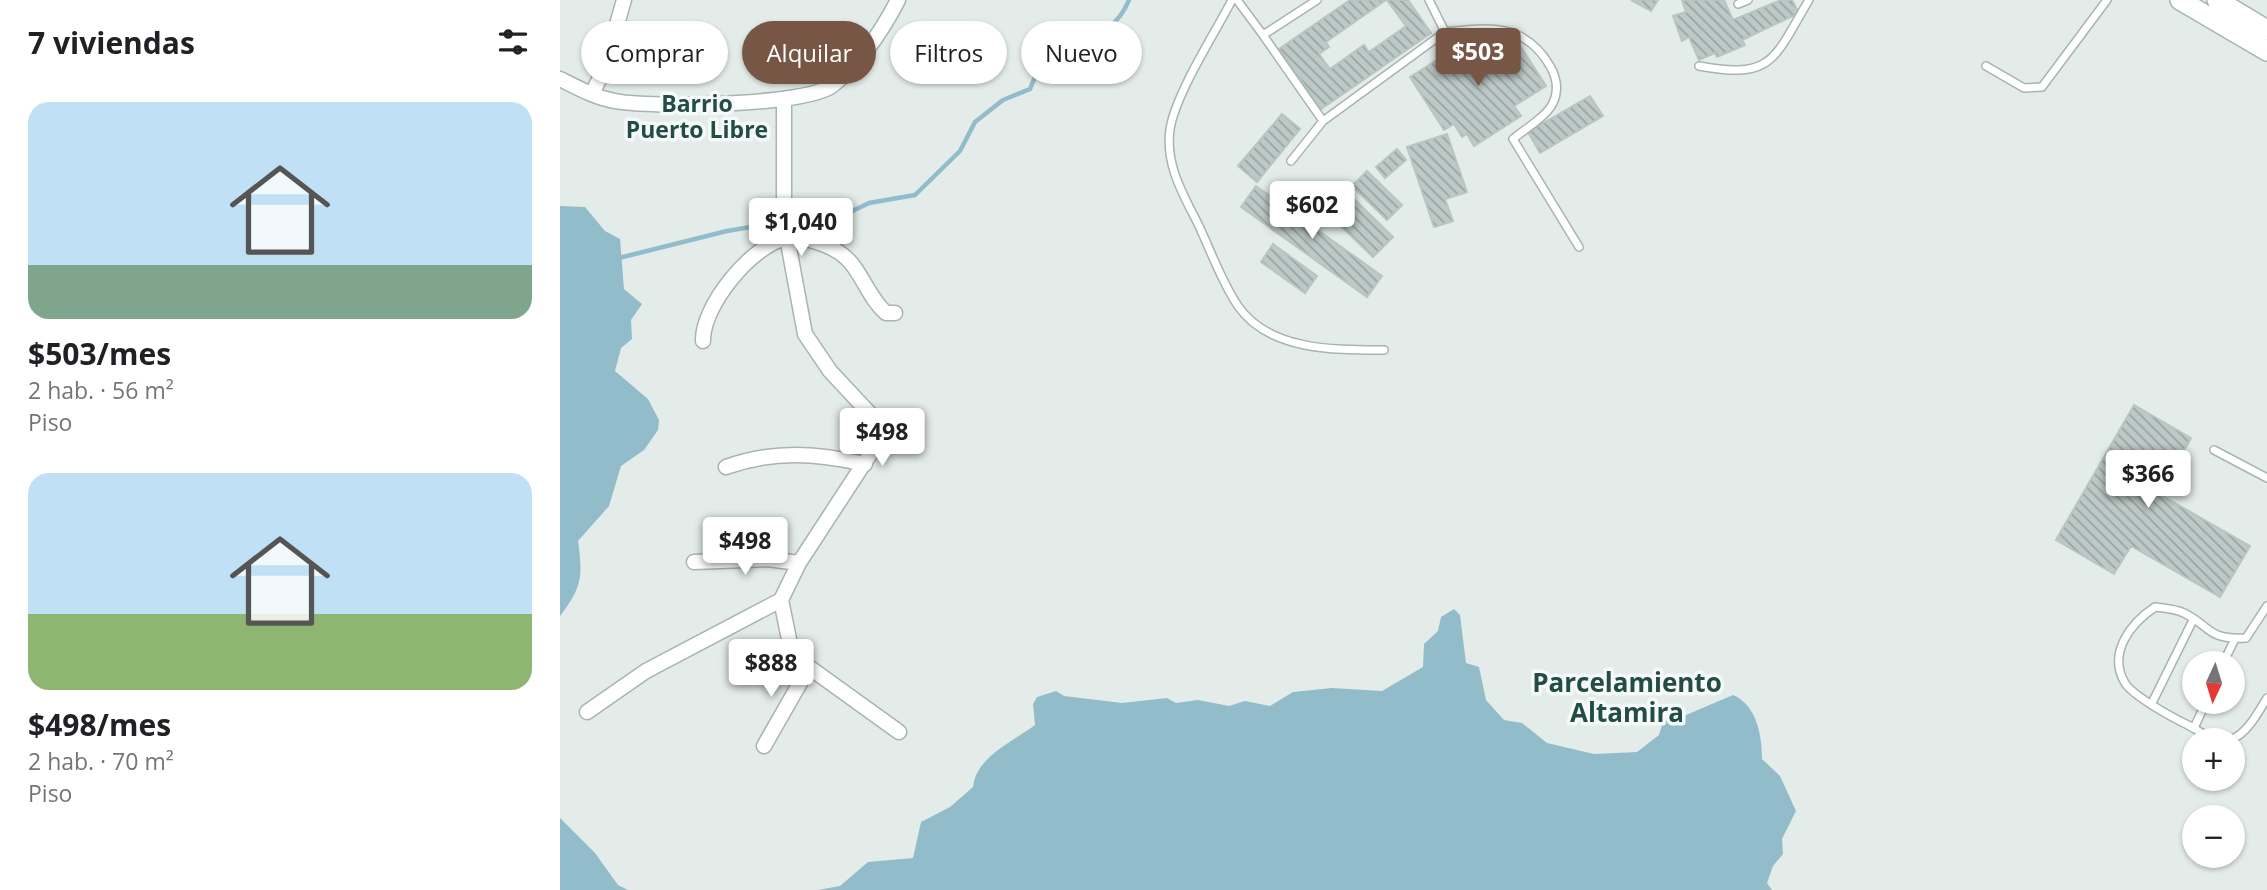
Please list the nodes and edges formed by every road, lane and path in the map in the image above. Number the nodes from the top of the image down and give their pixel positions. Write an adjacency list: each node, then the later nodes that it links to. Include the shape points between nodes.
1 (624, 0): 20 (street)
2 (898, 0): 21 (street, via 880,35 831,86)
3 (1232, 0): 28 (lane, via 1175,110 1169,141 1174,175 1227,288 1251,320 1266,332 1310,346)
4 (1237, 0): 15 (lane)
5 (1317, 0): 15 (lane)
6 (1429, 0): 14 (lane)
7 (1748, 0): 12 (lane)
8 (1809, 0): 17 (lane, via 1772,60 1744,71)
9 (2107, 0): 18 (lane, via 2042,87 2024,88)
10 (2180, 0): 16 (main road)
11 (2217, 0): 13 (main road)
12 (1738, 4)
13 (2267, 30)
14 (1445, 32): 22 (lane); 25 (lane, via 1479,28 1517,33 1530,40 1550,66 1557,87 1552,106 1513,139)
15 (1263, 35): 22 (lane)
16 (2267, 51)
17 (1699, 66)
18 (1986, 66)
19 (560, 79): 20 (street)
20 (592, 94): 21 (street, via 633,104)
21 (784, 101): 24 (street)
22 (1324, 121): 23 (lane)
23 (1291, 160)
24 (787, 237): 26 (street, via 818,243 850,260 879,306); 27 (street, via 752,257 721,292 705,320); 30 (street, via 805,334 830,371 874,420 875,437)
25 (1579, 247)
26 (895, 313)
27 (703, 341)
28 (1384, 350)
29 (2214, 450): 32 (lane)
30 (864, 464): 31 (street, via 802,453); 34 (street)
31 (726, 467)
32 (2267, 478)
33 (694, 562): 34 (street, via 766,559)
34 (799, 563): 35 (street)
35 (781, 600): 40 (street, via 790,644); 43 (street, via 646,671)
36 (2267, 606): 38 (lane, via 2246,638)
37 (2193, 620): 38 (lane, via 2224,639); 42 (lane); 42 (lane, via 2183,612 2155,607 2139,618 2120,645 2119,666 2126,685)
38 (2235, 639): 39 (lane)
39 (2230, 651)
40 (808, 669): 47 (street); 48 (street)
41 (2267, 698): 46 (lane)
42 (2152, 703): 45 (lane)
43 (587, 712)
44 (2200, 714): 45 (lane)
45 (2194, 728)
46 (2245, 728)
47 (899, 732)
48 (764, 746)

